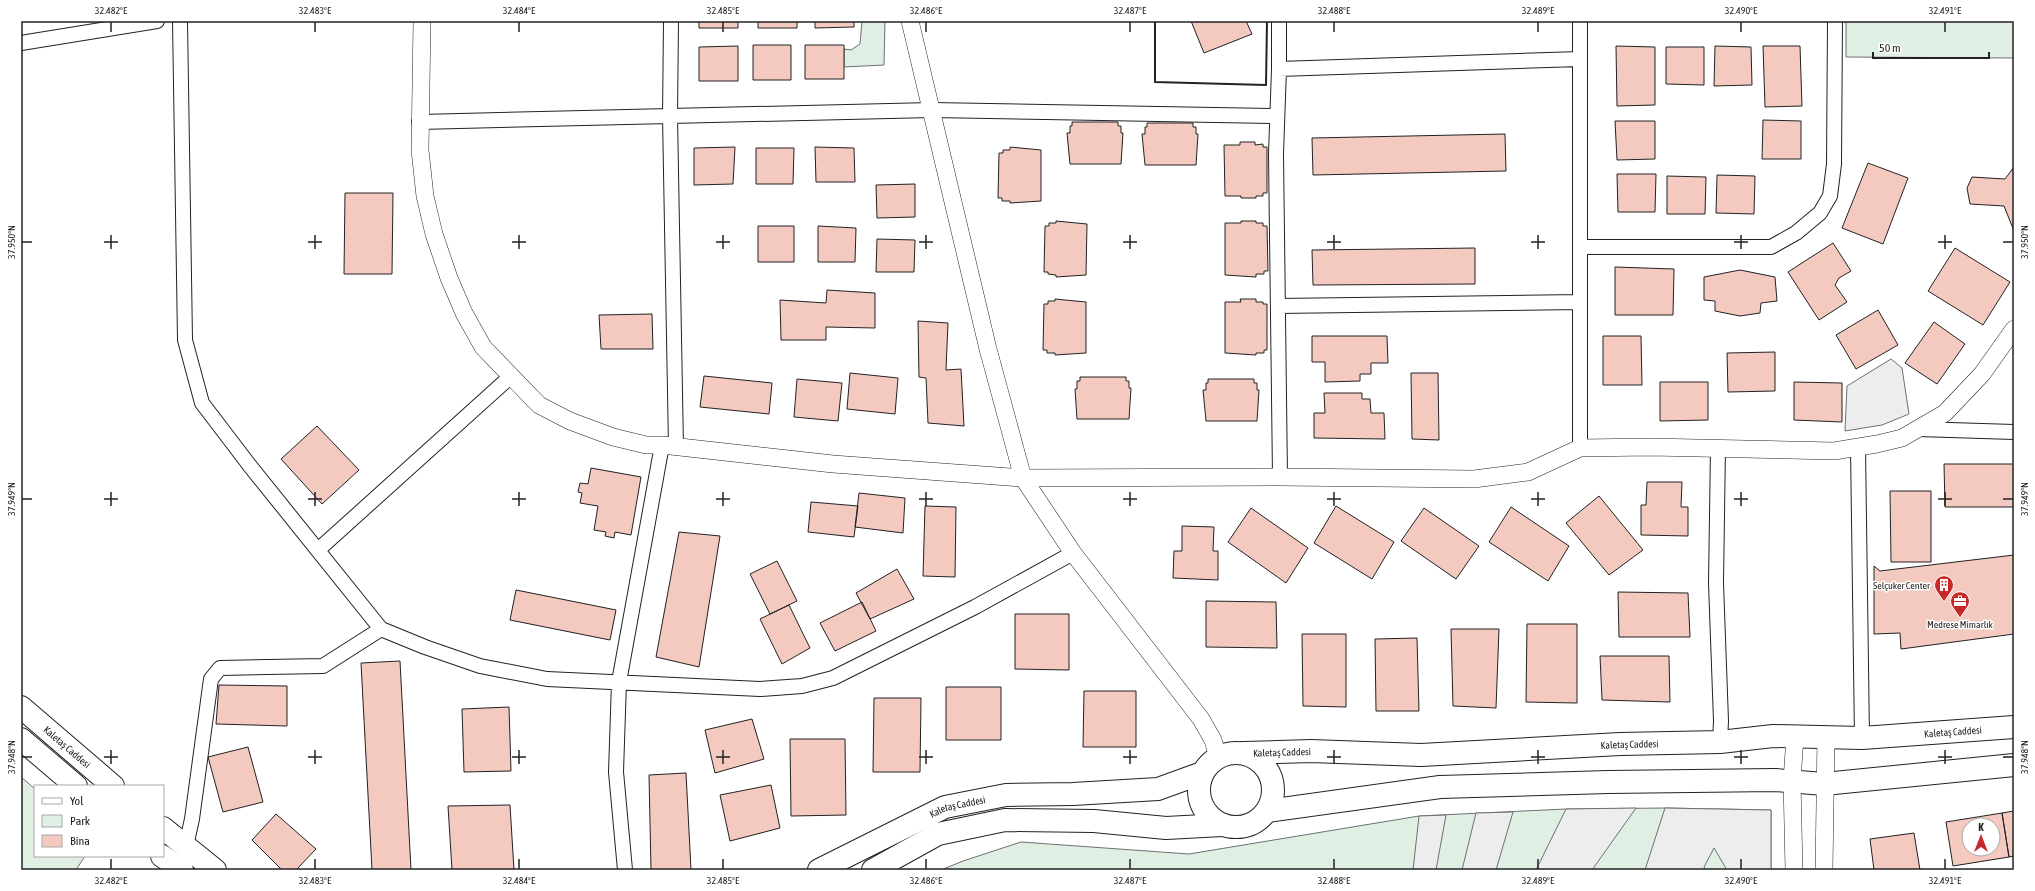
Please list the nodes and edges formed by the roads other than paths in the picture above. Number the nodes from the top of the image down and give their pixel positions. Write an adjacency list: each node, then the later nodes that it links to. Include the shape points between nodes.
1 (157, 21): 9 (street)
2 (180, 21): 29 (street, via 185,340 202,403)
3 (422, 21): 15 (street)
4 (671, 21): 13 (street)
5 (910, 21): 12 (street)
6 (1279, 21): 11 (street)
7 (1580, 21): 10 (street)
8 (1835, 21): 16 (street, via 1834,164 1830,196 1820,213 1796,233 1771,247)
9 (21, 43)
10 (1580, 59): 11 (street); 16 (street)
11 (1279, 69): 14 (street)
12 (932, 110): 13 (street); 14 (street); 28 (street, via 988,349)
13 (670, 116): 15 (street); 23 (street)
14 (1277, 116): 18 (street)
15 (419, 122): 20 (street, via 425,196 434,234 449,278 464,313 483,347)
16 (1580, 247): 17 (street)
17 (1580, 302): 18 (street); 25 (street)
18 (1278, 306): 27 (street)
19 (2014, 329): 21 (street, via 1982,374 1945,413)
20 (510, 377): 23 (street, via 539,405 570,421 613,437 646,445); 29 (street)
21 (1918, 429): 22 (street); 24 (street, via 1902,438)
22 (2014, 432)
23 (669, 446): 28 (street, via 833,464); 32 (street)
24 (1858, 447): 26 (street, via 1834,451); 37 (street)
25 (1580, 448): 26 (street); 27 (street, via 1528,472 1474,479)
26 (1718, 448): 39 (street, via 1716,583)
27 (1280, 477): 28 (street)
28 (1023, 478): 30 (street)
29 (318, 550): 31 (street)
30 (1073, 553): 32 (street, via 975,607 833,678 802,686 760,689); 41 (street, via 1201,719 1213,740)
31 (381, 629): 32 (street, via 480,666 547,679); 51 (street, via 323,666 220,668 211,679)
32 (619, 682): 55 (street, via 616,772)
33 (21, 707): 47 (main road, Kaletaş Caddesi)
34 (2014, 727): 37 (main road, Kaletaş Caddesi)
35 (1795, 736): 36 (main road, Kaletaş Caddesi); 39 (main road, Kaletaş Caddesi); 44 (street)
36 (1826, 737): 37 (main road, Kaletaş Caddesi); 45 (street)
37 (1862, 738)
38 (21, 739): 46 (main road)
39 (1720, 742): 40 (main road, Kaletaş Caddesi, via 1620,744 1421,754 1311,751)
40 (1244, 753): 41 (main road, via 1234,752); 48 (main road, via 1256,757 1265,765 1271,776 1273,794)
41 (1218, 757): 43 (main road)
42 (2014, 765): 45 (main road)
43 (1202, 773): 49 (main road, via 1199,785 1202,803 1212,819); 56 (main road, Kaletaş Caddesi, via 1158,789 1006,795 945,807)
44 (1792, 781): 45 (main road); 48 (main road, via 1608,782 1440,787); 58 (street)
45 (1824, 784): 59 (street)
46 (75, 785)
47 (113, 785)
48 (1267, 811): 49 (main road, via 1247,826)
49 (1223, 825): 57 (main road, Kaletaş Caddesi, via 1166,828 1094,821 1005,820 938,834)
50 (164, 829): 51 (main road)
51 (186, 846): 54 (main road)
52 (163, 857): 53 (main road)
53 (182, 870)
54 (215, 870)
55 (625, 870)
56 (819, 870)
57 (873, 870)
58 (1794, 870)
59 (1824, 870)

